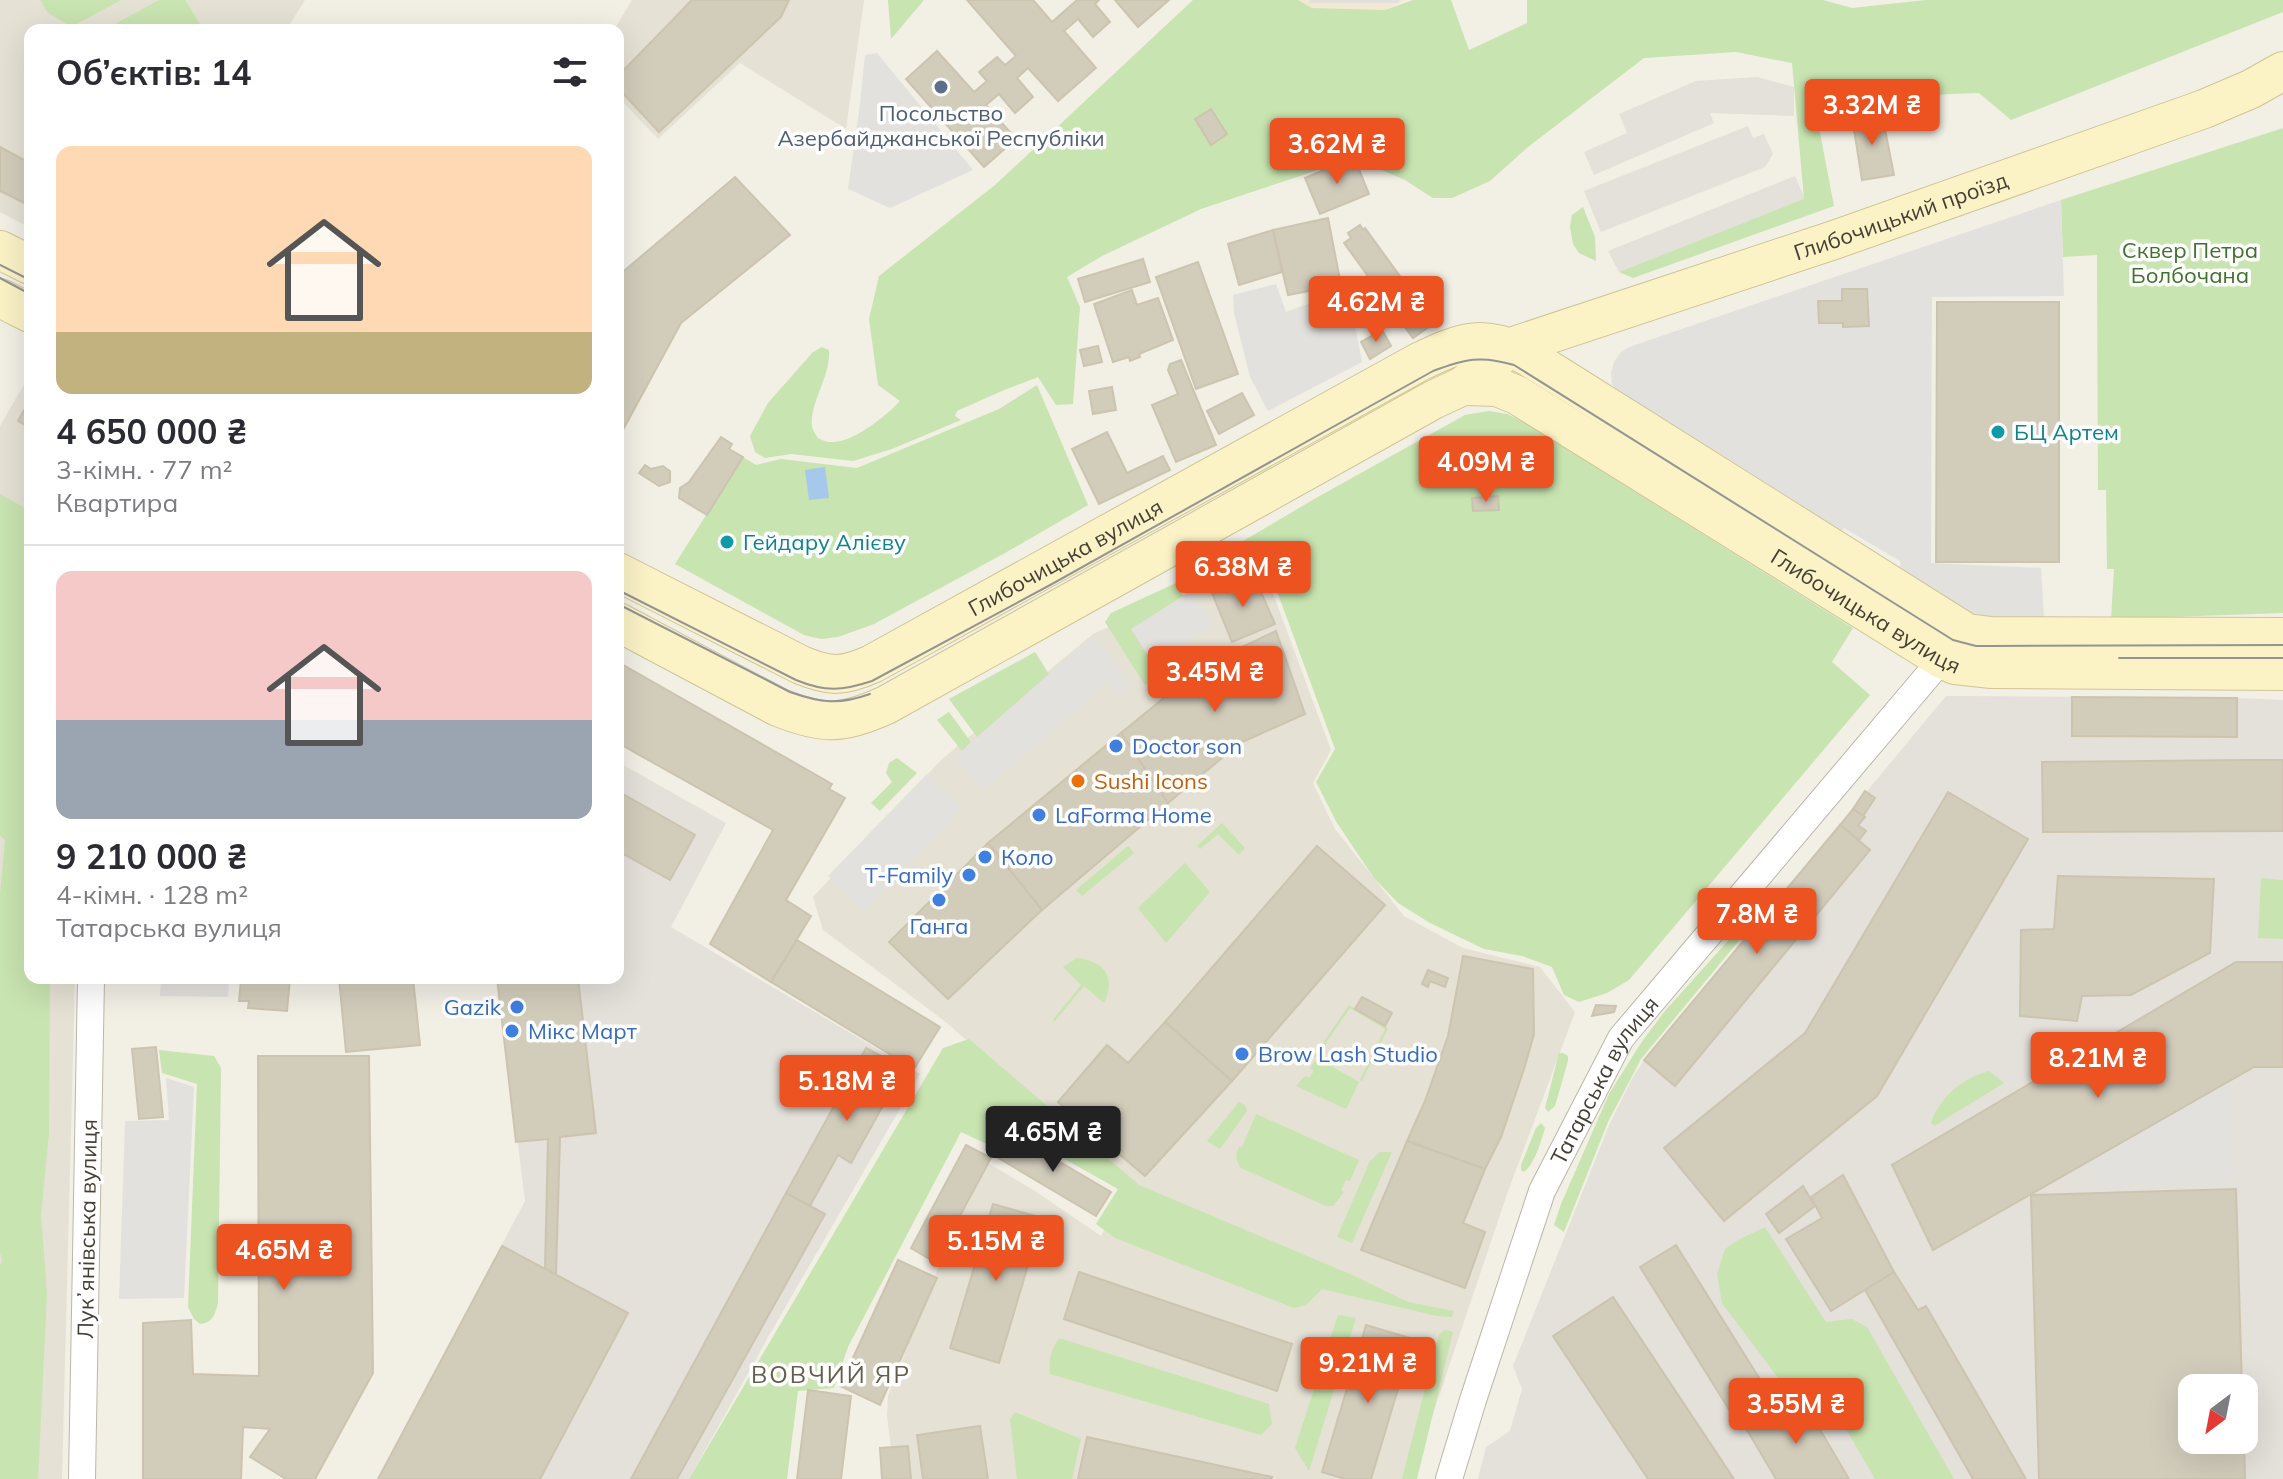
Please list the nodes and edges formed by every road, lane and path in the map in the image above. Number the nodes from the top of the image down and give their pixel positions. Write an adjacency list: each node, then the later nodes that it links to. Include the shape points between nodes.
1 (2272, 83): 6 (main road, Глибочицький проїзд, via 1848,235)
2 (0, 250): 3 (main road)
3 (24, 262)
4 (0, 298): 5 (main road)
5 (24, 310)
6 (1511, 347): 7 (main road); 8 (main road, Глибочицька вулиця, via 1455,344 853,673 819,673); 11 (main road, Глибочицька вулиця)
7 (1480, 386): 9 (main road, Глибочицька вулиця, via 1419,408 860,717 824,721 790,712); 11 (main road, Глибочицька вулиця, via 1517,395)
8 (624, 575)
9 (624, 625)
10 (2283, 637): 11 (main road, Глибочицька вулиця, via 1978,635)
11 (1951, 644): 12 (main road, Глибочицька вулиця, via 1955,665 1992,669); 15 (street, Татарська вулиця, via 1621,1038 1542,1191)
12 (2283, 671)
13 (91, 984): 14 (street, Лукʼянівська вулиця)
14 (82, 1479)
15 (1449, 1479)

